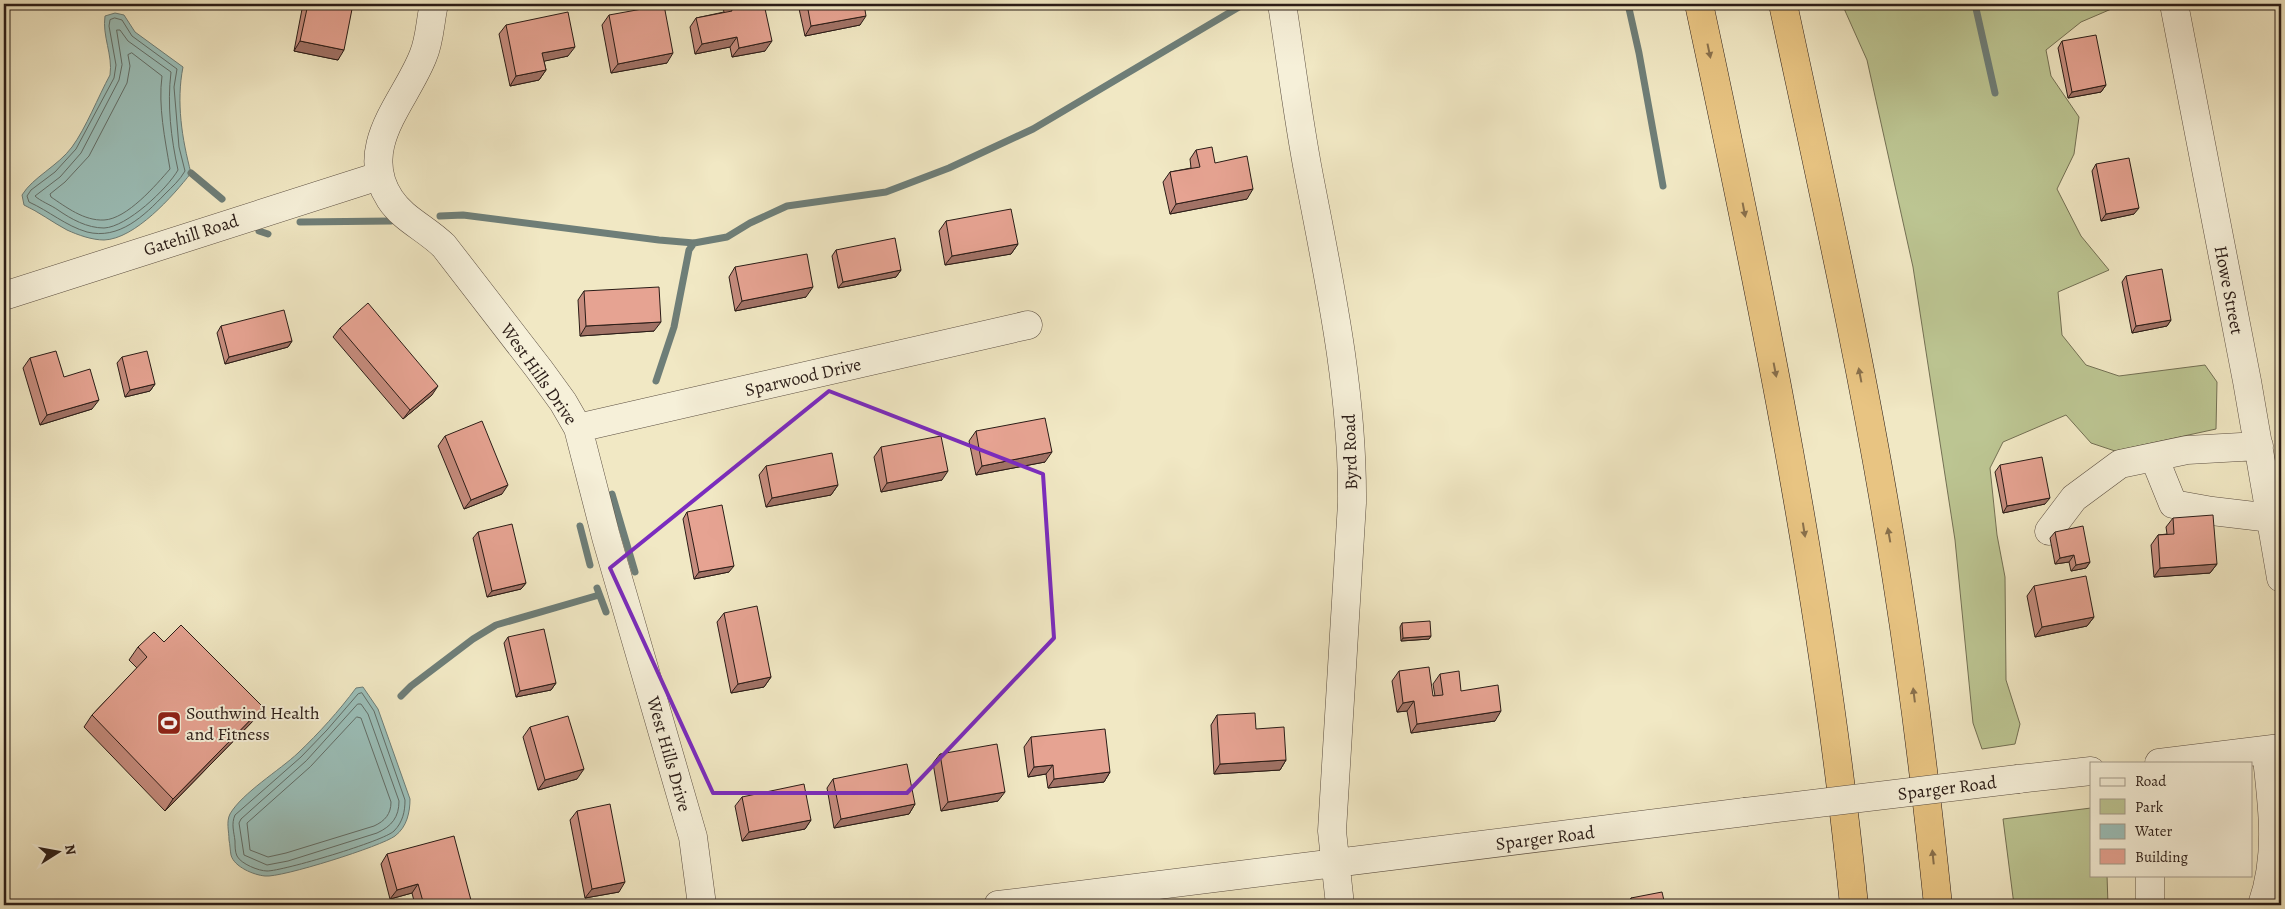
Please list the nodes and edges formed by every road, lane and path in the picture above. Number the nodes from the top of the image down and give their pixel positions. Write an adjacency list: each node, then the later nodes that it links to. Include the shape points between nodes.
1 (434, 4): 6 (street, West Hills Drive, via 424,55 389,120 378,149)
2 (1282, 4): 18 (street, Byrd Road, via 1308,173 1345,370 1352,467 1332,831)
3 (1699, 4): 23 (highway, one-way to 23, via 1795,473 1818,619)
4 (1783, 4): 24 (highway, one-way to 4, via 1897,580 1852,330)
5 (2174, 4): 10 (street, Howe Street)
6 (379, 176): 7 (street, Gatehill Road); 9 (street, West Hills Drive, via 390,199 444,246 539,369)
7 (4, 296)
8 (1028, 325): 9 (street, Sparwood Drive)
9 (578, 428): 20 (street, West Hills Drive, via 606,537 693,837)
10 (2258, 446): 11 (street, via 2186,450); 12 (street, Howe Street)
11 (2154, 457): 12 (street, via 2173,504); 13 (street, via 2120,464 2074,498)
12 (2271, 518): 14 (street, Howe Street)
13 (2049, 531)
14 (2281, 578)
15 (2274, 749): 16 (street); 26 (street, via 2273,864)
16 (2167, 762)
17 (2090, 770): 18 (street, Sparger Road, bridge)
18 (1334, 864): 21 (street, Sparger Road); 22 (street, Byrd Road)
19 (2150, 876): 25 (street)
20 (702, 905)
21 (998, 905)
22 (1340, 905)
23 (1854, 905)
24 (1938, 905)
25 (2150, 905)
26 (2262, 905)

